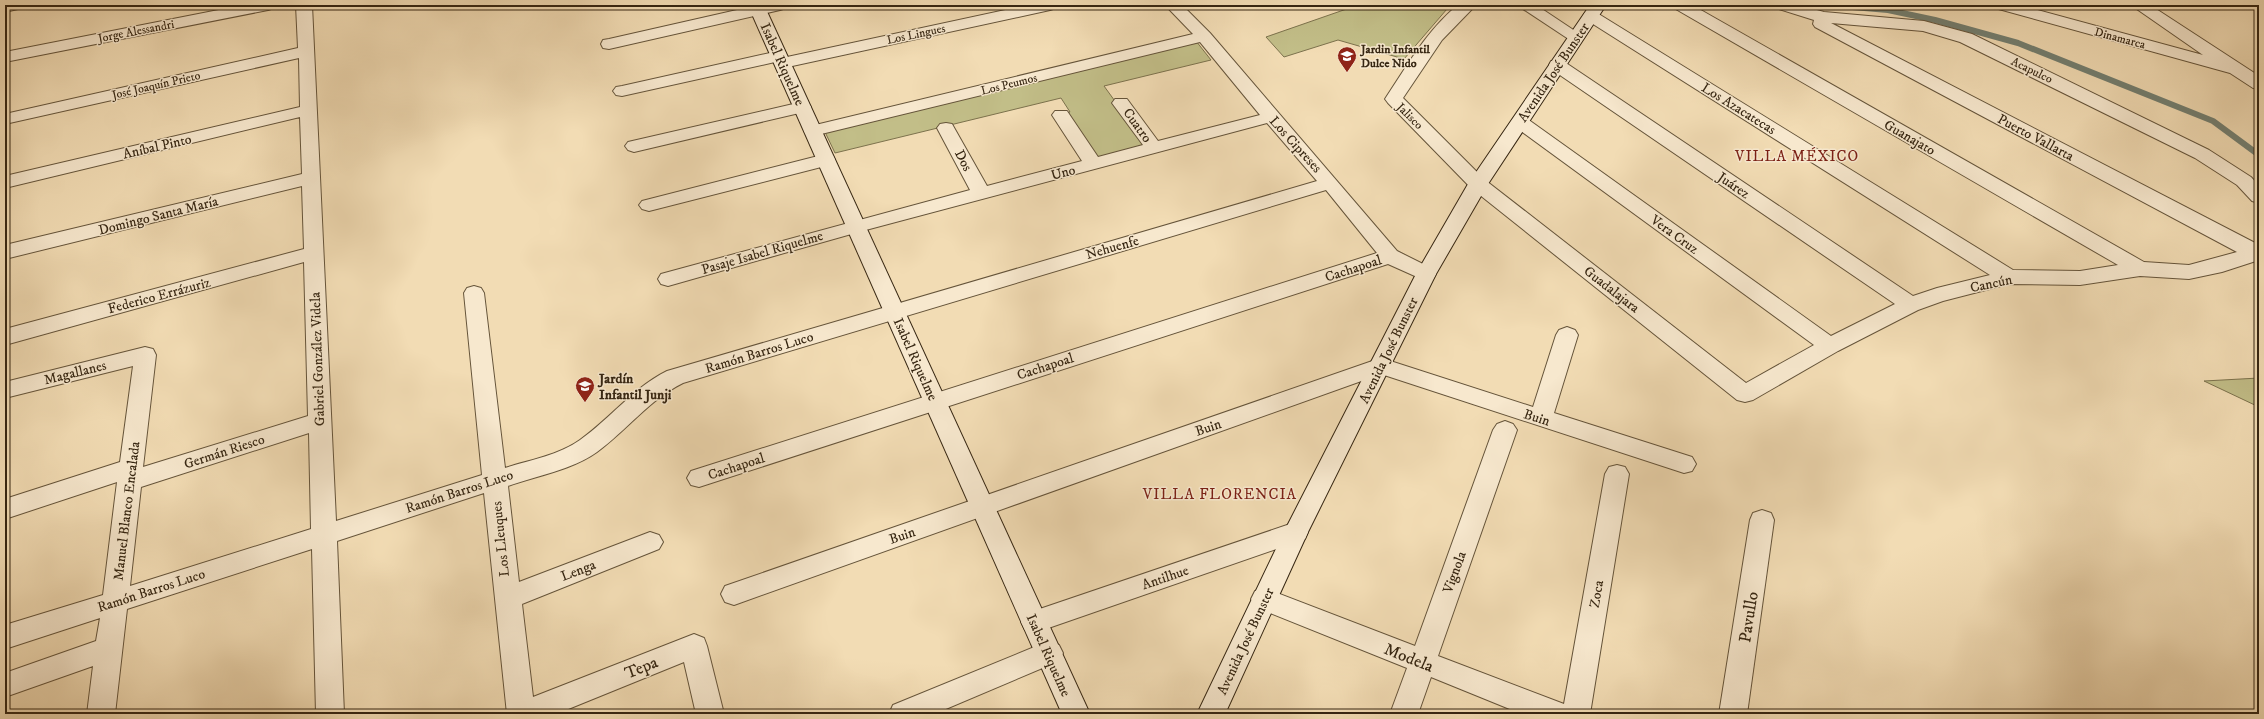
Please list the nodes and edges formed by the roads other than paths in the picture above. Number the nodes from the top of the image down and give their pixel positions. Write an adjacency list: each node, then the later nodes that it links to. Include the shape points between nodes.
1 (16, 5): 13 (street)
2 (268, 5): 21 (street, Jorge Alessandri)
3 (304, 5): 20 (street, Gabriel González Videla)
4 (780, 5): 14 (street)
5 (1050, 5): 22 (street, Los Lingues)
6 (1173, 5): 17 (street, Los Cipreses)
7 (1468, 5): 43 (street, Jalisco, via 1458,12 1425,52 1394,99)
8 (1525, 5): 18 (street)
9 (1680, 5): 52 (street, Guanajato)
10 (1782, 5): 16 (street, Acapulco)
11 (2001, 5): 24 (street, Dinamarca)
12 (2139, 5): 24 (street)
13 (5, 7)
14 (757, 7): 19 (street); 22 (street, Isabel Riquelme)
15 (1594, 11): 18 (street, Avenida José Bunster); 54 (street, Los Azacatecas)
16 (1823, 18): 45 (street, Acapulco, via 1924,26 1966,38 2202,154 2244,181); 50 (street, Puerto Vallarta, via 1821,24)
17 (1204, 36): 31 (street, Los Cipreses); 35 (street, Los Peumos)
18 (1576, 37): 23 (street, Avenida José Bunster)
19 (609, 44)
20 (307, 51): 29 (street, Gabriel González Videla); 32 (street, José Joaquín Prieto)
21 (5, 57)
22 (781, 59): 26 (street); 28 (street, Isabel Riquelme)
23 (1557, 65): 33 (street, Avenida José Bunster); 57 (street, Juárez)
24 (2240, 70): 25 (street)
25 (2259, 84)
26 (622, 91)
27 (1121, 103): 37 (street, Cuatro)
28 (802, 107): 35 (street, Isabel Riquelme); 36 (street)
29 (309, 110): 40 (street, Gabriel González Videla); 41 (street, Aníbal Pinto)
30 (1061, 115): 39 (street)
31 (1271, 117): 37 (street, Uno); 42 (street, Los Cipreses)
32 (5, 119)
33 (1520, 122): 43 (street, Avenida José Bunster); 61 (street, Vera Cruz)
34 (946, 128): 44 (street, Dos)
35 (813, 131): 38 (street, Isabel Riquelme)
36 (634, 146)
37 (1154, 148): 39 (street, Uno)
38 (826, 160): 46 (street); 47 (street, Isabel Riquelme)
39 (1093, 164): 44 (street, Uno)
40 (311, 178): 48 (street, Domingo Santa María); 49 (street, Gabriel González Videla)
41 (5, 182)
42 (1330, 183): 51 (street, Los Cipreses); 58 (street, Nehuenfe)
43 (1478, 184): 53 (street, Avenida José Bunster); 65 (street, Guadalajara)
44 (981, 193): 47 (street, Uno)
45 (2259, 196)
46 (650, 205)
47 (856, 226): 55 (street, Pasaje Isabel Riquelme); 58 (street, Isabel Riquelme)
48 (5, 252)
49 (314, 253): 60 (street, Federico Errázuriz); 68 (street, Gabriel González Videla)
50 (2257, 253): 52 (street, Cancún, via 2222,265 2189,272)
51 (1390, 256): 53 (street, Los Cipreses); 66 (street, Cachapoal)
52 (2140, 269): 54 (street, Cancún, via 2080,278)
53 (1426, 274): 63 (street, Avenida José Bunster)
54 (2009, 277): 57 (street, Cancún, via 1936,295)
55 (668, 279)
56 (474, 293): 74 (street, Los Lleuques)
57 (1911, 305): 61 (street, Cancún)
58 (894, 311): 66 (street, Isabel Riquelme); 74 (street, Ramón Barros Luco, via 661,383 589,447 574,455)
59 (1567, 336): 67 (street)
60 (5, 337)
61 (1830, 346): 65 (street, Cancún)
62 (145, 355): 64 (street, Magallanes); 71 (street, Manuel Blanco Encalada)
63 (1381, 366): 67 (street, Buin); 75 (street, Buin); 78 (street, Avenida José Bunster)
64 (5, 390)
65 (1745, 394)
66 (935, 402): 73 (street, Cachapoal); 75 (street, Isabel Riquelme)
67 (1541, 418): 70 (street, Buin)
68 (320, 421): 71 (street, Germán Riesco); 79 (street, Gabriel González Videla)
69 (1505, 430): 89 (street, Vignola)
70 (1684, 464)
71 (130, 474): 76 (street, Germán Riesco); 84 (street, Manuel Blanco Encalada)
72 (1617, 474): 100 (street, Zoca)
73 (699, 478)
74 (494, 480): 79 (street, Ramón Barros Luco); 82 (street, Los Lleuques)
75 (982, 507): 81 (street, Buin); 85 (street, Isabel Riquelme)
76 (5, 509)
77 (1762, 520): 101 (street, Pavullo)
78 (1296, 532): 83 (street, Avenida José Bunster); 85 (street, Antilhue)
79 (324, 535): 84 (street, Ramón Barros Luco); 92 (street, Gabriel González Videla)
80 (650, 542): 82 (street, Lenga)
81 (734, 594)
82 (507, 598): 93 (street, Los Lleuques)
83 (1264, 599): 89 (street, Modela); 97 (street, Avenida José Bunster)
84 (115, 602): 86 (street, Ramón Barros Luco); 87 (street, Manuel Blanco Encalada)
85 (1034, 622): 88 (street, Isabel Riquelme)
86 (5, 637)
87 (109, 649): 90 (street); 91 (street, Manuel Blanco Encalada)
88 (1048, 653): 95 (street); 96 (street, Isabel Riquelme)
89 (1422, 662): 98 (street, Vignola); 99 (street, Modela)
90 (5, 685)
91 (101, 714)
92 (330, 714)
93 (522, 714): 94 (street, Tepa, via 694,646)
94 (710, 714)
95 (903, 714)
96 (1076, 714)
97 (1211, 714)
98 (1404, 714)
99 (1555, 714)
100 (1576, 714)
101 (1733, 714)

